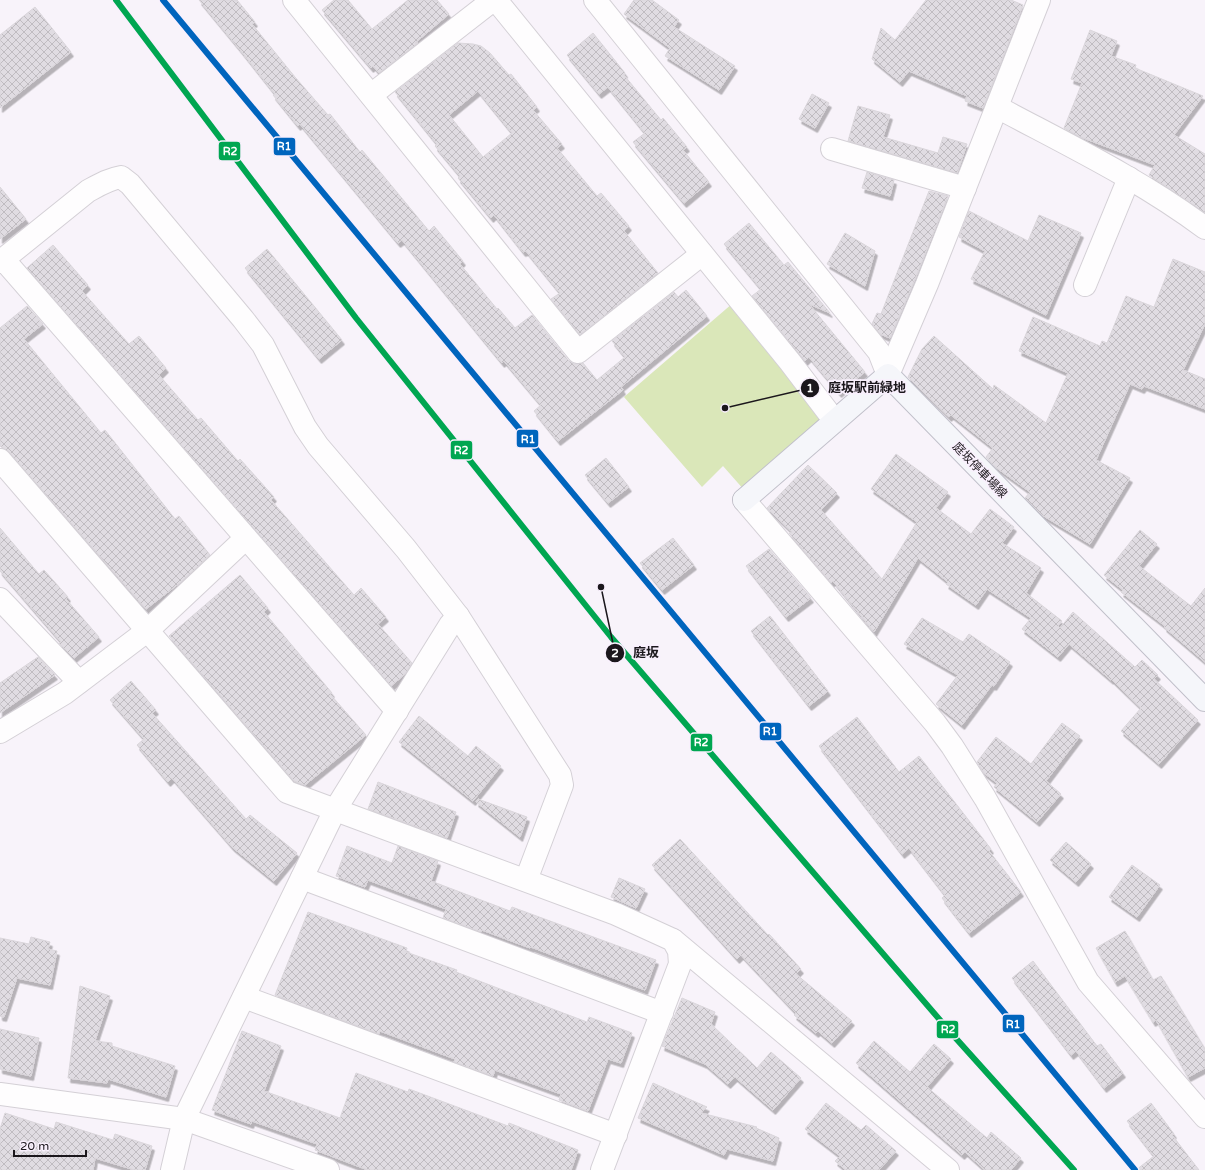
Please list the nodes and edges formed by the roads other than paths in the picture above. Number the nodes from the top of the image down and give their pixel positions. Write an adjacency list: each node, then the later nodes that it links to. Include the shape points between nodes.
1 (294, 0): 5 (street)
2 (495, 0): 5 (street); 11 (street)
3 (596, 0): 14 (street, via 879,352)
4 (1039, 0): 6 (street)
5 (371, 95): 11 (street, via 578,352)
6 (997, 107): 8 (street); 9 (street)
7 (832, 149): 9 (street)
8 (1129, 178): 10 (street); 13 (street)
9 (965, 188): 14 (street)
10 (1205, 228)
11 (702, 254): 15 (street)
12 (2, 261): 18 (street); 20 (street, via 88,191 111,179 121,178 130,184 263,345 305,427 318,446 406,549)
13 (1085, 285)
14 (888, 375): 15 (main road); 23 (main road, 庭坂停車場線)
15 (834, 420): 17 (main road)
16 (0, 460): 21 (street)
17 (744, 500): 33 (street, via 935,723 984,798 1088,982)
18 (246, 538): 21 (street); 24 (street)
19 (0, 599): 22 (street)
20 (458, 616): 24 (street); 28 (street, via 560,775 562,785)
21 (147, 631): 22 (street); 26 (street, via 287,792)
22 (79, 682): 25 (street)
23 (1205, 700)
24 (396, 711): 26 (street)
25 (0, 732)
26 (335, 810): 27 (street); 28 (street)
27 (302, 878): 30 (street); 31 (street)
28 (526, 880): 29 (street, via 616,914)
29 (673, 940): 31 (street, via 679,951 680,964); 39 (street)
30 (244, 997): 34 (street); 35 (street)
31 (662, 1013): 35 (street)
32 (0, 1094): 34 (street)
33 (1205, 1117)
34 (184, 1119): 36 (street); 37 (street)
35 (616, 1134): 38 (street)
36 (172, 1170)
37 (328, 1170)
38 (602, 1170)
39 (948, 1170)

